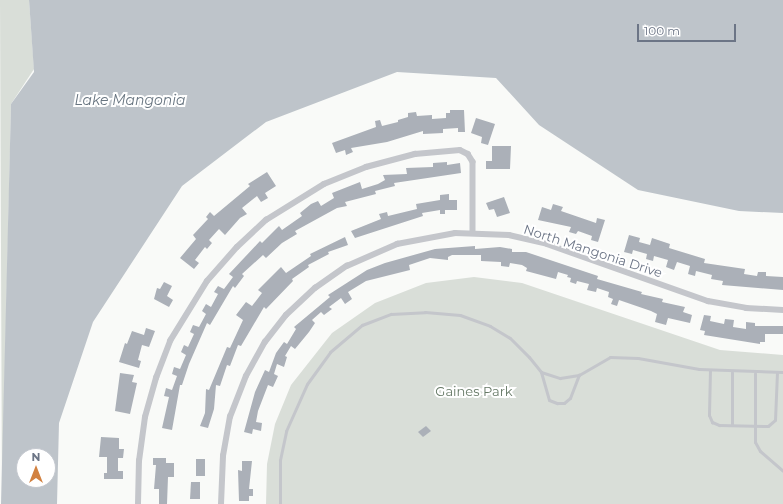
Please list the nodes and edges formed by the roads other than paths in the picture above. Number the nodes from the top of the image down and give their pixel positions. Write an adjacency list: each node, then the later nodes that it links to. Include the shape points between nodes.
1 (473, 232): 2 (street, North Mangonia Drive, via 508,235 547,244 708,301 746,308); 13 (street, via 473,162 468,154 460,150 415,154 366,167 310,191 266,220 237,247 207,281 170,341 145,416 139,462); 14 (street, North Mangonia Drive, via 429,236 378,251 331,276 286,315 258,353 238,394 226,436)
2 (783, 310)
3 (710, 370): 5 (lane); 9 (lane, via 638,358 610,357); 10 (lane, via 709,415 712,422)
4 (541, 372): 9 (lane, via 560,378); 9 (lane, via 549,400 557,403 564,403 570,398); 15 (lane, via 510,338 490,326 460,315 425,312 391,314 362,325 330,352 307,384 289,425 280,460)
5 (732, 372): 8 (lane); 10 (lane)
6 (776, 372): 7 (lane); 8 (lane); 11 (lane, via 775,420 768,426)
7 (783, 372)
8 (755, 373): 11 (lane)
9 (579, 375)
10 (732, 425): 11 (lane)
11 (754, 426): 12 (lane, via 755,442 760,451)
12 (783, 471)
13 (138, 504)
14 (221, 504)
15 (280, 504)

